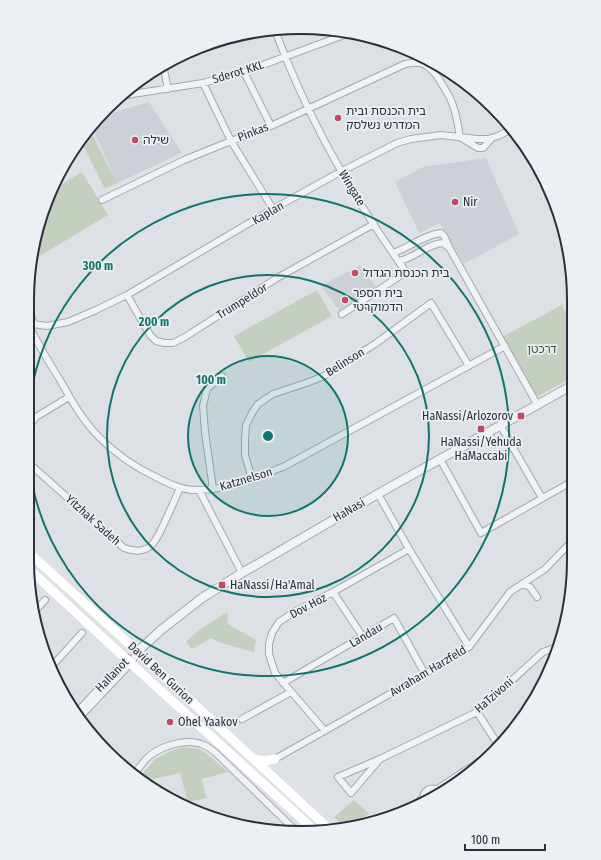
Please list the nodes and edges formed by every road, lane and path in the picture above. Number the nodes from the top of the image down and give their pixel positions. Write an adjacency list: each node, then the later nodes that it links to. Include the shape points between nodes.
1 (277, 35): 3 (street, Wingate)
2 (339, 37): 3 (street, Sderot KKL)
3 (285, 57): 7 (street, Sderot KKL); 11 (street, Wingate)
4 (421, 63): 11 (street, Pinkas, via 405,64)
5 (423, 64): 14 (street, Pinkas, via 434,73 450,98)
6 (164, 72): 9 (street)
7 (244, 72): 8 (street, Sderot KKL); 12 (street)
8 (202, 83): 9 (street, Sderot KKL); 15 (street)
9 (168, 89): 10 (street, Sderot KKL)
10 (132, 94)
11 (308, 109): 12 (street, Pinkas); 16 (street, Wingate)
12 (271, 126): 15 (street, Pinkas)
13 (507, 132): 14 (street, Kaplan, via 491,139)
14 (460, 137): 16 (street, Kaplan, via 441,135 397,143)
15 (230, 141): 17 (street, Pinkas, via 184,160); 18 (street)
16 (342, 172): 18 (street, Kaplan); 19 (street, Wingate)
17 (102, 200)
18 (273, 209): 23 (street, Kaplan)
19 (374, 224): 21 (street, Wingate); 23 (street, Trumpeldor, via 278,278 173,343 156,341 150,335)
20 (450, 249): 21 (street, via 441,233); 22 (street, via 443,243 438,243); 27 (street)
21 (392, 254): 22 (street, Wingate)
22 (398, 261): 24 (street, via 406,272)
23 (126, 295): 25 (street, Kaplan, via 68,322)
24 (342, 314)
25 (34, 327)
26 (34, 331): 31 (street, Katznelson)
27 (505, 346): 28 (street, Katznelson); 32 (street)
28 (468, 366): 37 (street, Katznelson, via 285,466); 37 (street, Belinson, via 431,303 375,344 329,372 273,394 258,404 246,425 245,455)
29 (222, 376): 40 (street, via 207,389 203,406)
30 (567, 389): 32 (street, HaNasi)
31 (70, 397): 33 (street); 39 (street, Katznelson, via 82,417 100,438 121,456 145,472)
32 (537, 404): 34 (street, HaNasi)
33 (34, 420)
34 (500, 425): 35 (street, HaNasi); 43 (street)
35 (440, 459): 42 (street, HaNasi); 43 (street, via 481,533)
36 (34, 468): 39 (street, Yitzhak Sadeh, via 124,548 135,551 148,548 156,540)
37 (252, 479): 40 (street, Katznelson)
38 (567, 484): 43 (street)
39 (180, 488): 41 (street, Katznelson)
40 (213, 489): 41 (street, Katznelson)
41 (199, 490): 47 (street)
42 (378, 494): 45 (street); 47 (street, HaNasi)
43 (542, 498)
44 (567, 545): 49 (street, Avraham Harzfeld, via 545,569)
45 (409, 549): 50 (street, Dov Hoz); 56 (street)
46 (34, 557): 58 (main road, David Ben Gurion)
47 (242, 573): 58 (street, HaNasi, via 202,598)
48 (35, 574): 59 (main road, David Ben Gurion)
49 (522, 584): 51 (street, via 530,587); 56 (street, Avraham Harzfeld, via 510,592)
50 (333, 592): 55 (street); 62 (street, Dov Hoz, via 279,622 272,633 269,654 275,673)
51 (538, 597)
52 (45, 600): 53 (street)
53 (38, 607)
54 (82, 633): 60 (street)
55 (363, 637): 61 (street, Landau, via 394,618); 62 (street, Landau)
56 (469, 646): 61 (street, Avraham Harzfeld)
57 (552, 649): 65 (street, HaTzivoni, via 543,652)
58 (138, 651): 59 (street, HaIlanot); 70 (main road, David Ben Gurion)
59 (128, 661): 64 (street, HaIlanot); 66 (street, HaIlanot); 78 (main road, David Ben Gurion)
60 (55, 663)
61 (426, 674): 68 (street, Avraham Harzfeld)
62 (283, 682): 63 (street, Dov Hoz)
63 (291, 692): 67 (street); 68 (street, Dov Hoz)
64 (80, 709)
65 (477, 712): 69 (street); 72 (street, HaTzivoni)
66 (83, 713)
67 (242, 719)
68 (325, 731): 71 (street, Avraham Harzfeld)
69 (496, 741)
70 (254, 759): 71 (main road); 74 (main road, David Ben Gurion)
71 (275, 759): 74 (main road, via 271,767)
72 (380, 759): 72 (street, HaTzivoni, via 374,762 338,777 351,793)
73 (137, 770): 77 (street, via 158,750 177,743 202,744 219,756)
74 (274, 778): 79 (main road, David Ben Gurion)
75 (434, 790): 76 (street, via 431,789)
76 (424, 796)
77 (290, 825)
78 (309, 825)
79 (324, 825)

